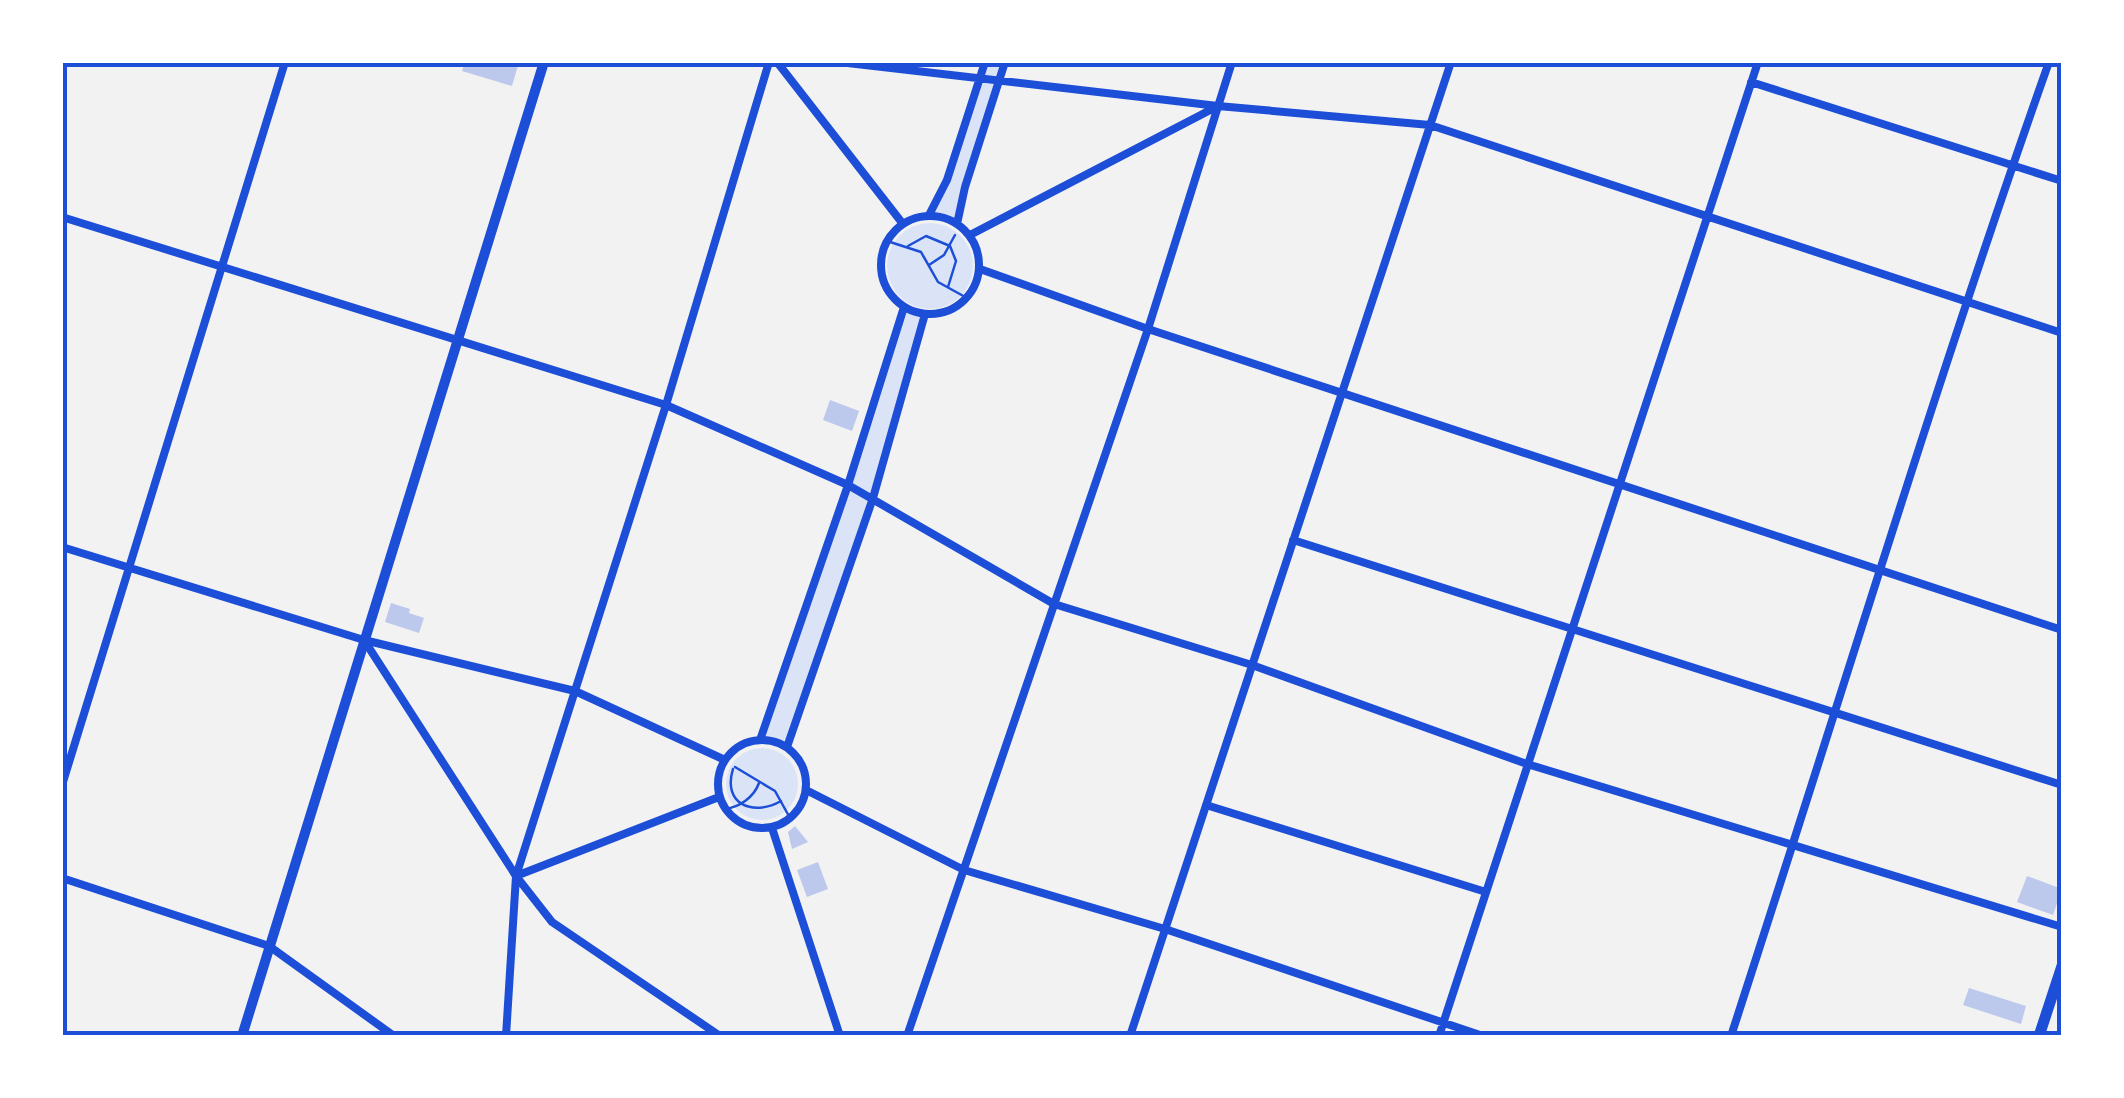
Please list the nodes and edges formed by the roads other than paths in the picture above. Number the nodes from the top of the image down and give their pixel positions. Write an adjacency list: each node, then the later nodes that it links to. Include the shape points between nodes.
1 (285, 62): 25 (street)
2 (544, 62): 32 (street)
3 (769, 62): 34 (street)
4 (777, 62): 22 (street)
5 (838, 62): 12 (street)
6 (984, 62): 12 (street)
7 (1005, 62): 13 (street)
8 (1232, 62): 15 (street)
9 (1450, 62): 16 (street)
10 (1758, 62): 14 (street)
11 (2048, 62): 17 (street)
12 (980, 78): 13 (street); 19 (street)
13 (999, 81): 15 (street); 23 (street)
14 (1751, 82): 17 (street); 20 (street)
15 (1218, 106): 16 (street); 24 (street); 30 (street)
16 (1430, 125): 20 (street); 33 (street)
17 (2012, 164): 18 (street); 27 (street)
18 (2062, 181)
19 (929, 215): 22 (street); 23 (street)
20 (1707, 216): 27 (street); 36 (street)
21 (62, 218): 25 (street)
22 (903, 224): 28 (street, via 887,241 880,268)
23 (958, 224): 24 (street)
24 (970, 236): 26 (street)
25 (222, 267): 32 (street); 40 (street)
26 (980, 269): 29 (street, via 968,298 940,314); 30 (street)
27 (1967, 302): 31 (street); 41 (street)
28 (904, 307): 29 (street); 35 (street)
29 (925, 314): 37 (street)
30 (1148, 329): 33 (street); 42 (street)
31 (2062, 333)
32 (457, 339): 34 (street); 45 (street)
33 (1342, 392): 36 (street); 38 (street)
34 (666, 405): 35 (street); 47 (street)
35 (848, 484): 37 (street); 49 (street)
36 (1618, 484): 41 (street); 43 (street)
37 (873, 498): 42 (street); 50 (street)
38 (1293, 540): 43 (street); 46 (street)
39 (62, 546): 40 (street)
40 (130, 567): 45 (street); 53 (street)
41 (1880, 569): 44 (street); 48 (street)
42 (1054, 604): 46 (street); 60 (street)
43 (1571, 628): 48 (street); 52 (street)
44 (2062, 630)
45 (364, 640): 47 (street); 61 (street); 66 (street)
46 (1252, 665): 52 (street); 57 (street)
47 (575, 691): 51 (street); 61 (street)
48 (1837, 713): 54 (street); 59 (street)
49 (760, 740): 50 (street); 51 (street)
50 (787, 748): 55 (street, via 802,766)
51 (725, 760): 56 (street)
52 (1528, 764): 59 (street); 63 (street)
53 (62, 785)
54 (2062, 785)
55 (806, 790): 58 (street, via 790,818); 60 (street)
56 (719, 797): 58 (street, via 746,826); 61 (street)
57 (1206, 805): 63 (street); 65 (street)
58 (772, 828): 73 (street)
59 (1794, 845): 64 (street); 78 (street)
60 (964, 870): 65 (street); 74 (street)
61 (516, 876): 71 (street); 72 (street, via 552,922)
62 (62, 878): 66 (street)
63 (1486, 892): 68 (street)
64 (2062, 928)
65 (1165, 929): 68 (street); 75 (street)
66 (269, 946): 69 (street); 70 (street)
67 (2062, 966): 79 (main road)
68 (1443, 1022): 76 (street); 77 (street)
69 (242, 1036)
70 (394, 1036)
71 (506, 1036)
72 (720, 1036)
73 (840, 1036)
74 (907, 1036)
75 (1130, 1036)
76 (1439, 1036)
77 (1483, 1036)
78 (1731, 1036)
79 (2039, 1036)

